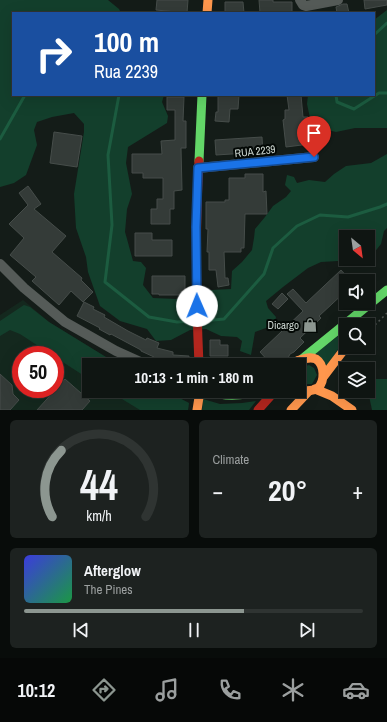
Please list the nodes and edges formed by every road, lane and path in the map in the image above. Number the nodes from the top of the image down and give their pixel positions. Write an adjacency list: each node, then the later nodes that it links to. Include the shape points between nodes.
1 (208, 0): 4 (main road)
2 (300, 0): 3 (street, via 306,6)
3 (338, 0)
4 (207, 12)
5 (202, 96): 7 (main road)
6 (314, 157): 7 (street, RUA 2239)
7 (198, 168): 16 (main road, via 196,227)
8 (0, 264): 15 (street, via 65,322)
9 (387, 290): 17 (main road)
10 (387, 294): 12 (main road)
11 (387, 313): 13 (path)
12 (368, 316)
13 (375, 325)
14 (341, 354): 19 (main road)
15 (132, 358)
16 (199, 358)
17 (303, 358)
18 (306, 358): 19 (main road, via 315,359 322,366)
19 (323, 379): 20 (main road); 21 (main road)
20 (307, 390): 21 (main road); 26 (main road)
21 (332, 396): 27 (main road)
22 (199, 398): 24 (main road)
23 (269, 398): 25 (main road)
24 (197, 410)
25 (258, 410)
26 (291, 410)
27 (352, 410)

